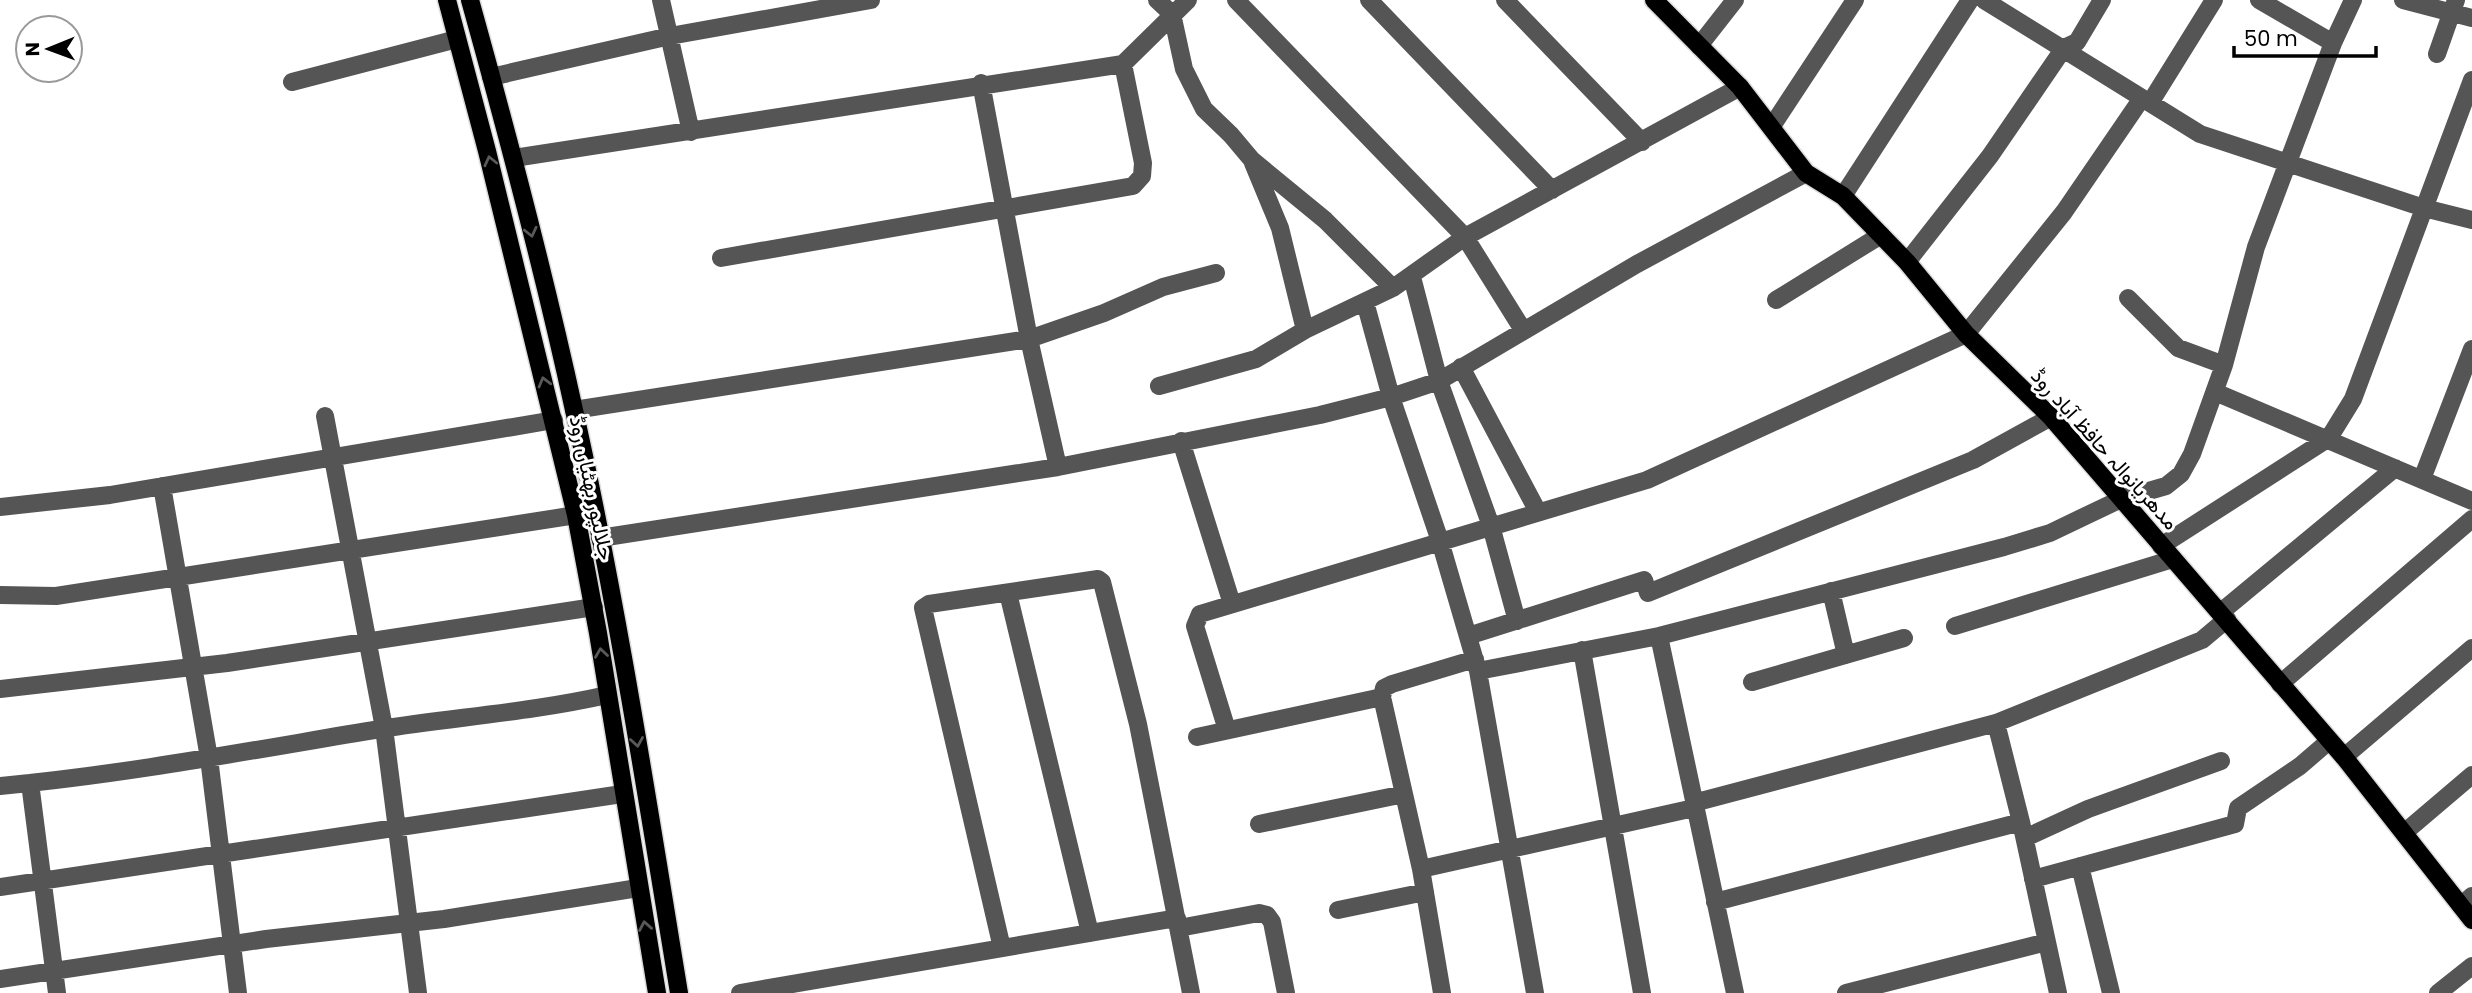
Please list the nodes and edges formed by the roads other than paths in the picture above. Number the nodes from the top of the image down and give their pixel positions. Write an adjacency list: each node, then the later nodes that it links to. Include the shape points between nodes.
1 (447, 0): 24 (main road, جلالپور بھٹیاں روڈ)
2 (470, 0): 30 (main road, جلالپور بھٹیاں روڈ)
3 (661, 0): 23 (street)
4 (871, 0): 23 (street)
5 (1157, 0): 21 (street)
6 (1188, 0): 21 (street)
7 (1236, 0): 49 (street)
8 (1370, 0): 43 (street)
9 (1505, 0): 38 (street)
10 (1654, 0): 26 (main road, مدھریانوالہ حافظ آباد روڈ)
11 (1734, 0): 26 (street)
12 (1855, 0): 36 (street)
13 (1970, 0): 44 (street)
14 (1984, 0): 27 (street)
15 (2102, 0): 27 (street, via 2077,42)
16 (2214, 0): 35 (street)
17 (2259, 0): 25 (street)
18 (2353, 0): 25 (street)
19 (2403, 0): 20 (street)
20 (2453, 6): 22 (street); 28 (street)
21 (1172, 14): 29 (street); 40 (street, via 1184,69 1204,109)
22 (2472, 18)
23 (670, 36): 30 (street); 37 (street)
24 (457, 39): 32 (street); 72 (main road, جلالپور بھٹیاں روڈ, one-way to 24)
25 (2333, 43): 41 (street)
26 (1699, 46): 34 (main road, مدھریانوالہ حافظ آباد روڈ)
27 (2064, 48): 35 (street); 51 (street, via 1990,156)
28 (2437, 54)
29 (1123, 64): 33 (street); 46 (street, via 1142,176 1133,186)
30 (491, 76): 39 (main road, جلالپور بھٹیاں روڈ)
31 (2472, 80): 45 (street)
32 (292, 82)
33 (981, 83): 37 (street); 46 (street)
34 (1740, 87): 36 (main road, مدھریانوالہ حافظ آباد روڈ); 38 (street)
35 (2146, 100): 41 (street, via 2200,134); 60 (street)
36 (1772, 126): 42 (main road, مدھریانوالہ حافظ آباد روڈ)
37 (691, 132): 39 (street)
38 (1642, 142): 43 (street)
39 (514, 158): 69 (main road, جلالپور بھٹیاں روڈ, one-way to 69)
40 (1252, 160): 54 (street, via 1325,220); 58 (street, via 1280,228)
41 (2288, 161): 45 (street); 63 (street, via 2256,247)
42 (1806, 173): 44 (main road, مدھریانوالہ حافظ آباد روڈ); 59 (street)
43 (1552, 190): 49 (street)
44 (1843, 196): 48 (main road, مدھریانوالہ حافظ آباد روڈ)
45 (2424, 208): 47 (street); 73 (street, via 2353,399)
46 (1005, 209): 50 (street); 61 (street)
47 (2472, 220)
48 (1881, 235): 51 (main road, مدھریانوالہ حافظ آباد روڈ); 56 (street)
49 (1465, 237): 53 (street); 59 (street)
50 (721, 258)
51 (1907, 262): 60 (main road, مدھریانوالہ حافظ آباد روڈ)
52 (1216, 273): 61 (street, via 1163,287)
53 (1412, 277): 54 (street); 65 (street)
54 (1393, 288): 57 (street)
55 (2128, 298): 63 (street, via 2178,348)
56 (1776, 300)
57 (1365, 302): 58 (street); 68 (street)
58 (1305, 330): 66 (street, via 1256,359)
59 (1523, 330): 64 (street)
60 (1966, 334): 71 (main road, مدھریانوالہ حافظ آباد روڈ); 83 (street, via 1647,480)
61 (1029, 339): 69 (street); 76 (street)
62 (2472, 349): 78 (street)
63 (2224, 365): 67 (street)
64 (1461, 367): 65 (street); 83 (street)
65 (1439, 381): 68 (street); 86 (street)
66 (1159, 386)
67 (2215, 392): 73 (street); 80 (street, via 2181,474 2166,486)
68 (1391, 397): 74 (street); 88 (street)
69 (574, 410): 87 (main road, جلالپور بھٹیاں روڈ)
70 (326, 416): 75 (street)
71 (2051, 417): 80 (main road, مدھریانوالہ حافظ آباد روڈ); 98 (street, via 1973,460 1648,593 1644,580)
72 (554, 420): 75 (street); 84 (main road, جلالپور بھٹیاں روڈ)
73 (2329, 438): 77 (street); 90 (street)
74 (1181, 441): 76 (street); 95 (street)
75 (333, 457): 79 (street); 89 (street)
76 (1058, 467): 87 (street)
77 (2395, 468): 78 (street); 97 (street)
78 (2422, 479): 81 (street)
79 (162, 486): 82 (street); 91 (street)
80 (2121, 499): 90 (main road, مدھریانوالہ حافظ آباد روڈ); 92 (street, via 2050,533)
81 (2472, 501)
82 (0, 506)
83 (1538, 512): 86 (street)
84 (576, 515): 89 (street); 96 (main road, جلالپور بھٹیاں روڈ)
85 (2472, 519): 110 (street)
86 (1490, 526): 88 (street); 98 (street)
87 (600, 538): 159 (main road, جلالپور بھٹیاں روڈ, one-way to 159)
88 (1440, 541): 95 (street); 100 (street)
89 (350, 550): 91 (street); 103 (street)
90 (2167, 552): 97 (main road, مدھریانوالہ حافظ آباد روڈ); 99 (street)
91 (178, 577): 94 (street, via 56,596); 108 (street)
92 (1832, 591): 101 (street); 106 (street)
93 (1009, 593): 146 (street, via 1091,579 1102,582 1138,724); 147 (street); 150 (street, via 923,608)
94 (0, 595)
95 (1231, 604): 116 (street, via 1200,614 1195,626)
96 (594, 607): 103 (street); 112 (main road, جلالپور بھٹیاں روڈ, one-way to 96)
97 (2224, 615): 110 (main road, مدھریانوالہ حافظ آباد روڈ); 114 (street, via 2202,640)
98 (1517, 621): 100 (street)
99 (1955, 626)
100 (1468, 636): 107 (street)
101 (1659, 636): 105 (street); 127 (street)
102 (1905, 638): 106 (street)
103 (368, 642): 108 (street); 115 (street)
104 (2472, 648): 119 (street)
105 (1582, 650): 107 (street); 129 (street)
106 (1846, 655): 109 (street)
107 (1476, 665): 113 (street, via 1392,684 1384,688); 133 (street)
108 (193, 668): 111 (street); 120 (street)
109 (1752, 682)
110 (2280, 684): 118 (main road, مدھریانوالہ حافظ آباد روڈ)
111 (0, 689)
112 (607, 695): 115 (street, via 562,706); 125 (main road, جلالپور بھٹیاں روڈ)
113 (1382, 697): 116 (street); 126 (street)
114 (1996, 723): 127 (street, via 1701,801); 131 (street)
115 (384, 729): 120 (street); 130 (street)
116 (1227, 730): 117 (street)
117 (1197, 737)
118 (2329, 741): 119 (main road, مدھریانوالہ حافظ آباد روڈ); 135 (street, via 2238,808 2235,824)
119 (2344, 757): 132 (main road, مدھریانوالہ حافظ آباد روڈ)
120 (209, 758): 123 (street); 134 (street)
121 (2221, 761): 131 (street)
122 (2472, 775): 132 (street)
123 (30, 783): 124 (street); 138 (street)
124 (0, 786)
125 (622, 793): 130 (street); 140 (main road, جلالپور بھٹیاں روڈ)
126 (1404, 794): 128 (street); 136 (street)
127 (1694, 808): 129 (street); 142 (street)
128 (1259, 824)
129 (1613, 826): 133 (street); 165 (street)
130 (397, 829): 134 (street); 145 (street)
131 (2023, 830): 137 (street); 142 (street)
132 (2405, 832): 143 (main road, مدھریانوالہ حافظ آباد روڈ)
133 (1509, 850): 136 (street); 164 (street)
134 (222, 855): 138 (street); 149 (street)
135 (2080, 866): 137 (street); 169 (street)
136 (1421, 869): 141 (street)
137 (2034, 878): 148 (street)
138 (43, 881): 139 (street); 152 (street)
139 (0, 887)
140 (638, 888): 145 (street); 158 (main road, جلالپور بھٹیاں روڈ, one-way to 140)
141 (1425, 892): 144 (street); 163 (street)
142 (1715, 902): 166 (street)
143 (2468, 907)
144 (1338, 910)
145 (409, 923): 149 (street); 157 (street)
146 (1178, 923): 147 (street); 161 (street); 162 (street, via 1267,915)
147 (1090, 933): 150 (street)
148 (2047, 942): 167 (street); 168 (street)
149 (233, 944): 152 (street); 156 (street)
150 (1002, 948): 154 (street)
151 (2472, 966): 170 (street)
152 (54, 972): 153 (street); 155 (street)
153 (0, 979)
154 (849, 984): 160 (street)
155 (57, 993)
156 (238, 993)
157 (418, 993)
158 (657, 993)
159 (679, 993)
160 (740, 993)
161 (1191, 993)
162 (1286, 993)
163 (1442, 993)
164 (1535, 993)
165 (1642, 993)
166 (1735, 993)
167 (1846, 993)
168 (2058, 993)
169 (2111, 993)
170 (2438, 993)

